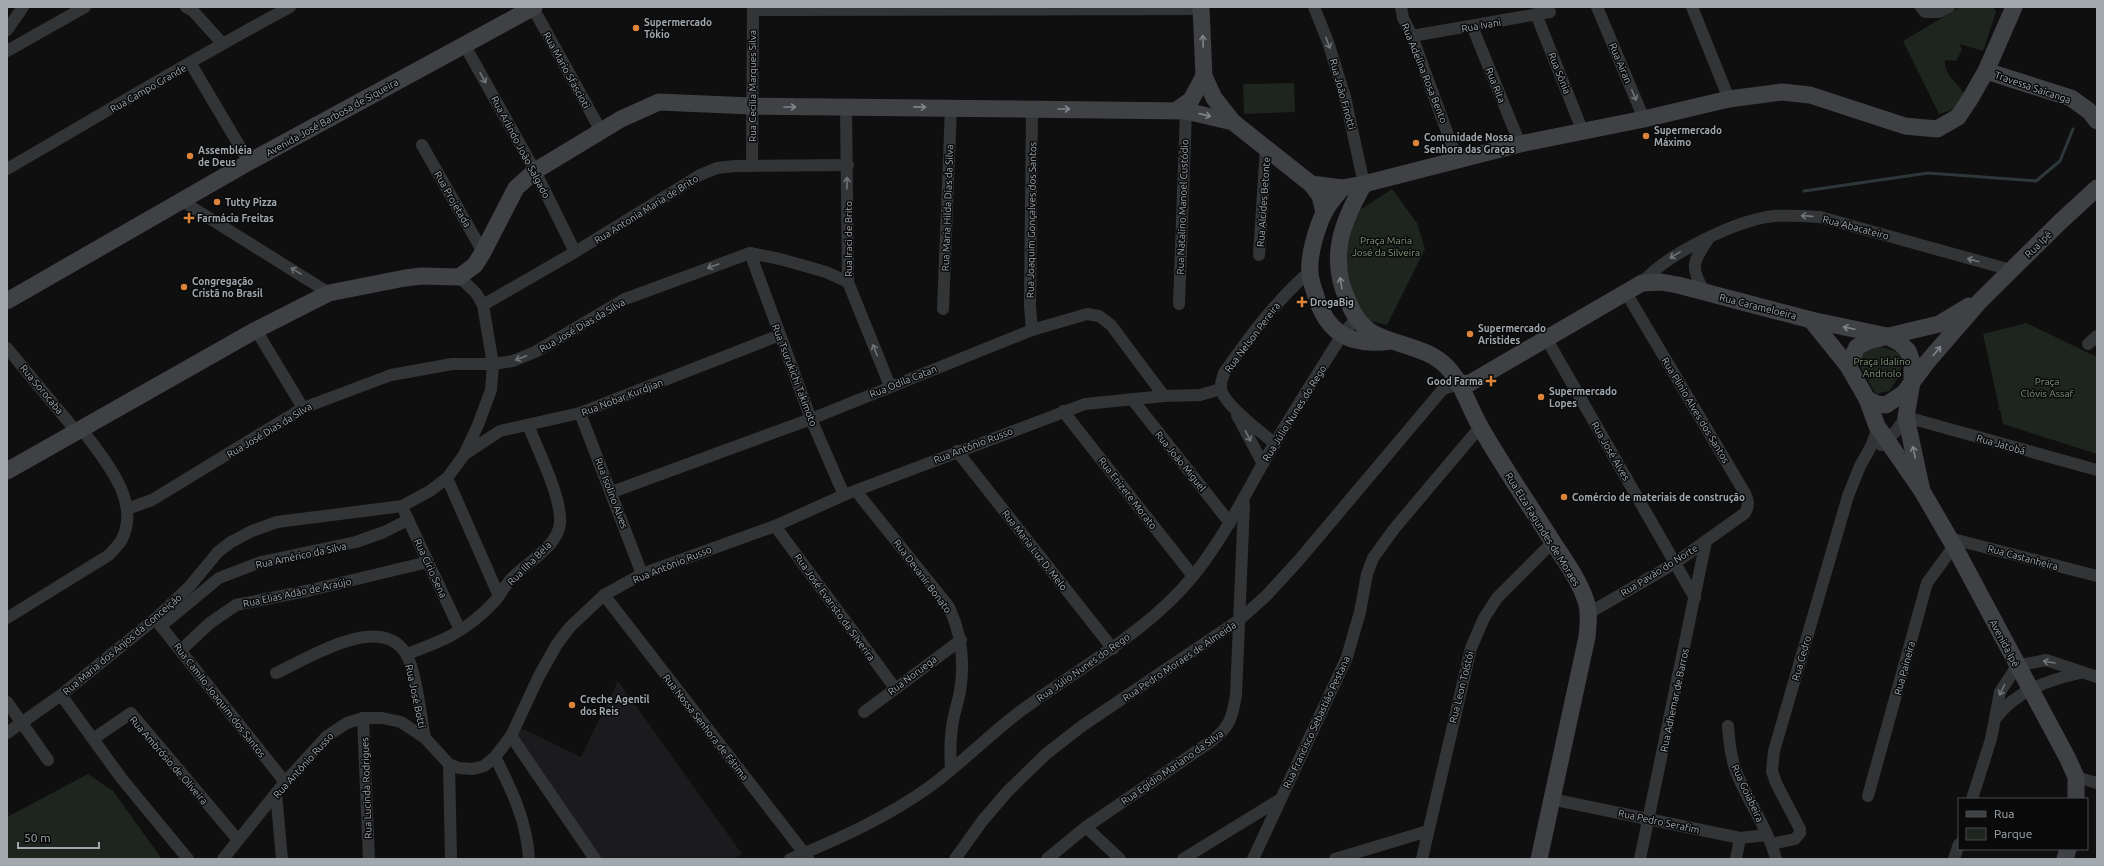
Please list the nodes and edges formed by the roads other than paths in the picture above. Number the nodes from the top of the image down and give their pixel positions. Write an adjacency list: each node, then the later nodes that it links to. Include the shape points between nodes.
1 (23, 7): 19 (street)
2 (85, 7): 23 (street)
3 (186, 7): 21 (street, via 193,11)
4 (290, 7): 21 (street, Rua Campo Grande)
5 (533, 7): 22 (street, Avenida José Barbosa de Siqueira); 36 (street, Rua Mario Sfascioti)
6 (1314, 7): 48 (street, Rua João Finotti, one-way to 48, via 1346,96)
7 (1401, 7): 20 (street, Rua Adelina Rosa Bento, via 1403,18)
8 (1597, 7): 33 (street, Rua Airan, one-way to 33)
9 (1692, 7): 27 (street)
10 (1922, 7): 11 (street, via 1925,12 1933,13)
11 (1949, 7)
12 (2014, 7): 25 (street)
13 (753, 8): 15 (street); 28 (street, Rua Cecília Marques Silva)
14 (1201, 8): 15 (street); 26 (street, one-way to 14)
15 (991, 9)
16 (1550, 12): 17 (street, Rua Ivani)
17 (1536, 14): 18 (street, Rua Ivani); 37 (street, Rua Sônia)
18 (1472, 26): 20 (street, Rua Ivani); 38 (street, Rua Rita)
19 (7, 30)
20 (1412, 36): 42 (street, Rua Adelina Rosa Bento)
21 (222, 43): 24 (street, Rua Campo Grande)
22 (464, 44): 41 (street, Avenida José Barbosa de Siqueira); 46 (street, Rua Arlindo João Salgado, one-way to 46)
23 (7, 51)
24 (191, 64): 41 (street); 45 (street, Rua Campo Grande)
25 (1986, 71): 27 (street, via 1958,117 1937,129 1905,126 1810,95 1782,92); 34 (street, Travessa Saicanga, via 2071,98 2089,111)
26 (1204, 76): 32 (street, via 1196,94); 35 (street, via 1214,98)
27 (1729, 100): 33 (street)
28 (751, 106): 29 (street, one-way to 29); 36 (street, via 659,102 621,118); 43 (street, Rua Cecília Marques Silva)
29 (846, 107): 30 (street, one-way to 30); 44 (street, Rua Iraci de Brito)
30 (951, 108): 31 (street); 70 (street, Rua Maria Hilda Dias da Silva)
31 (1032, 109): 32 (street, one-way to 32); 74 (street, Rua Joaquim Gonçalves dos Santos)
32 (1181, 110): 35 (street, one-way to 35); 68 (street, Rua Natalino Manoel Custódio)
33 (1644, 119): 37 (street)
34 (2097, 121)
35 (1233, 122): 40 (street)
36 (601, 131): 46 (street)
37 (1583, 132): 38 (street)
38 (1520, 144): 42 (street)
39 (422, 145): 54 (street, Rua Projetada)
40 (1266, 148): 47 (street); 57 (street, Rua Alcides Betonte)
41 (249, 162): 51 (street, Avenida José Barbosa de Siqueira)
42 (1458, 162): 48 (street)
43 (752, 166): 44 (street, Rua Antonia Maria de Brito); 55 (street, Rua Antonia Maria de Brito, via 717,168 700,175)
44 (848, 166): 61 (street, Rua Iraci de Brito, one-way to 44)
45 (7, 169)
46 (535, 171): 54 (street, via 509,198); 55 (street, Rua Arlindo João Salgado)
47 (1311, 184): 49 (street); 52 (street, via 1320,196)
48 (1364, 184): 49 (street); 71 (street, Rua Elza Fagundes de Moraes, one-way to 48, via 1343,291 1338,247 1343,226)
49 (1342, 188): 52 (street, Rua Elza Fagundes de Moraes)
50 (2097, 188): 58 (street, Rua Ipê)
51 (182, 200): 65 (street, one-way to 51); 67 (street, Avenida José Barbosa de Siqueira)
52 (1324, 212): 59 (street, Rua Elza Fagundes de Moraes, via 1314,244)
53 (1709, 238): 58 (street, Rua Abacateiro, one-way to 53, via 1820,217 1773,216); 62 (street, Rua Abacateiro, one-way to 62, via 1675,255 1649,274); 64 (street, Rua Carameloeira, via 1696,258 1694,266 1696,279)
54 (483, 252): 60 (street, via 475,265)
55 (575, 252): 69 (street, Rua Antonia Maria de Brito)
56 (750, 253): 61 (street, via 826,272); 75 (street, Rua Tsurukichi Takimoto); 81 (street, Rua José Dias da Silva, one-way to 81, via 625,299 525,357)
57 (1259, 255)
58 (2010, 270): 66 (street, Rua Ipê)
59 (1310, 272): 76 (street, Rua Elza Fagundes de Moraes, via 1325,319); 86 (street, Rua Nelson Pereira, via 1285,294 1249,338 1224,373)
60 (460, 278): 65 (street, via 422,276); 69 (street, Rua Maria dos Anjos da Conceição, via 476,293)
61 (848, 282): 85 (street, Rua Iraci de Brito, one-way to 61)
62 (1642, 283): 63 (street); 64 (street, Rua Carameloeira, via 1661,282)
63 (1625, 291): 78 (street); 118 (street, Rua Plinio Alves dos Santos, via 1748,499 1745,513)
64 (1705, 292): 72 (street, Rua Carameloeira)
65 (329, 293): 73 (street)
66 (1980, 300): 77 (street, Rua Ipê, via 1939,324); 83 (street, Rua Ipê, one-way to 66)
67 (7, 301)
68 (1179, 304)
69 (483, 305): 81 (street, Rua Maria dos Anjos da Conceição)
70 (943, 309)
71 (1356, 319): 76 (street, Rua Júlio Nunes do Rego); 79 (street, Rua Elza Fagundes de Moraes, via 1370,331)
72 (1811, 320): 77 (street, Rua Carameloeira, one-way to 72); 82 (street)
73 (256, 330): 90 (street); 99 (street)
74 (1032, 330): 85 (street, Rua Odila Catan); 87 (street, Rua Odila Catan, via 1080,315 1099,316 1111,325)
75 (780, 335): 93 (street, Rua Nobar Kurdjian); 95 (street, Rua Tsurukichi Takimoto)
76 (1342, 335): 79 (street, Rua Elza Fagundes de Moraes, via 1371,344); 101 (street, Rua Júlio Nunes do Rego)
77 (1887, 336): 82 (street, via 1857,347); 83 (street, via 1908,351 1912,362)
78 (1546, 338): 84 (street, via 1470,383); 125 (street, Rua José Alves)
79 (1391, 341): 84 (street, Rua Elza Fagundes de Moraes, via 1437,358)
80 (7, 348): 99 (street, Rua Sorocaba)
81 (493, 364): 90 (street, Rua José Dias da Silva, via 452,364 391,375); 104 (street, Rua Maria dos Anjos da Conceição, via 491,390)
82 (1848, 366): 89 (street)
83 (1912, 382): 89 (street, via 1904,393 1886,405); 94 (street, Avenida Ipê)
84 (1459, 384): 98 (street, Rua Elza Fagundes de Moraes); 135 (street, Rua Pedro Moraes de Almeida, via 1443,389 1299,560 1266,596)
85 (890, 386): 95 (street, Rua Odila Catan)
86 (1221, 390): 87 (street, Rua Antônio Russo, via 1200,395); 91 (street)
87 (1164, 396): 88 (street, Rua Antônio Russo)
88 (1132, 399): 92 (street, Rua Antônio Russo, via 1085,404); 117 (street, Rua João Miguel)
89 (1867, 399): 97 (street, Avenida Ipê)
90 (303, 408): 115 (street, Rua José Dias da Silva, via 152,500)
91 (1234, 409): 101 (street); 105 (street, one-way to 105)
92 (1063, 411): 102 (street, Rua Antônio Russo); 127 (street, Rua Enizete Morato)
93 (580, 413): 96 (street, Rua Nobar Kurdjian); 111 (street, Rua Isolino Alves)
94 (1906, 417): 100 (street, Rua Cedro); 106 (street, Rua Jatobá); 109 (street, Avenida Ipê, one-way to 94)
95 (811, 419): 111 (street, Rua Odila Catan); 112 (street, Rua Tsurukichi Takimoto)
96 (528, 425): 104 (street, Rua Nobar Kurdjian, via 500,431); 131 (street, Rua Ilha Bela, via 557,498 561,514 560,525 551,542 513,578)
97 (1877, 426): 100 (street, Avenida Ipê); 103 (street, Rua Cedro, via 1876,438)
98 (1480, 427): 121 (street, Rua Elza Fagundes de Moraes); 170 (street, Rua Francisco Sebastião Pestana, via 1394,529 1373,558 1347,657)
99 (79, 430): 107 (street); 115 (street, Rua Sorocaba, via 116,479)
100 (1886, 441): 103 (street, Rua Cedro); 109 (street, Avenida Ipê)
101 (1275, 444): 105 (street, Rua Júlio Nunes do Rego)
102 (957, 451): 110 (street, Rua Antônio Russo); 139 (street, Rua Maria Luz D. Melo)
103 (1870, 452): 177 (street, Rua Cedro, via 1860,466 1848,496 1774,751 1772,770 1776,783 1800,833 1795,839)
104 (464, 454): 108 (street, Rua Maria dos Anjos da Conceição)
105 (1263, 464): 113 (street, Rua Júlio Nunes do Rego)
106 (2097, 470)
107 (7, 471)
108 (447, 478): 114 (street, Rua Maria dos Anjos da Conceição, via 430,491); 131 (street)
109 (1922, 490): 122 (street, Avenida Ipê)
110 (856, 491): 112 (street, Rua Antônio Russo); 138 (street, Rua Devanir Bonato, via 949,607)
111 (612, 492): 126 (street, Rua Isolino Alves)
112 (844, 495): 119 (street, Rua Antônio Russo)
113 (1244, 498): 117 (street, Rua Júlio Nunes do Rego); 135 (street, Rua Egídio Mariano da Silva)
114 (402, 506): 116 (street, Rua Círio Sena); 124 (street, Rua Maria dos Anjos da Conceição, via 277,522 231,542)
115 (127, 509): 134 (street, via 125,532 109,554)
116 (408, 520): 123 (street, Rua Círio Sena); 129 (street, Rua Américo da Silva, via 356,542 261,562)
117 (1230, 523): 127 (street, Rua Júlio Nunes do Rego)
118 (1728, 525): 120 (street, Rua Pavão do Norte)
119 (775, 526): 126 (street, Rua Antônio Russo); 146 (street, Rua José Evaristo da Silverira)
120 (1706, 541): 125 (street, Rua Pavão do Norte); 132 (street, Rua Adhemar de Barros)
121 (1552, 542): 133 (street, Rua Elza Fagundes de Moraes, via 1581,588); 174 (street, Rua Leon Tolstói, via 1498,598 1484,618 1471,648)
122 (1952, 542): 128 (street, Rua Castanheira); 142 (street, Avenida Ipê); 167 (street, Rua Paineira, via 1927,583)
123 (428, 562): 137 (street, Rua Círio Sena); 140 (street, Rua Elias Adão de Araújo, via 236,605 210,623)
124 (209, 563): 129 (street); 136 (street, Rua Maria dos Anjos da Conceição)
125 (1675, 563): 132 (street, Rua José Alves); 133 (street, Rua Pavão do Norte)
126 (642, 574): 130 (street, Rua Antônio Russo)
127 (1193, 576): 139 (street, Rua Júlio Nunes do Rego, via 1162,608)
128 (2097, 576)
129 (219, 578): 136 (street, Rua Américo da Silva)
130 (604, 595): 156 (street, Rua Antônio Russo, via 581,615 557,644); 179 (street, Rua Nossa Senhora de Fátima)
131 (499, 596): 137 (street, Rua Ilha Bela)
132 (1695, 598): 172 (street, Rua Adhemar de Barros)
133 (1589, 613): 171 (street, Rua Elza Fagundes de Moraes)
134 (7, 618)
135 (1239, 620): 173 (street, Rua Egídio Mariano da Silva, via 1236,695 1233,713 1226,730); 188 (street, Rua Pedro Moraes de Almeida, via 1082,726 1046,754 983,820)
136 (158, 622): 140 (street, Rua Camilo Joaquim dos Santos); 148 (street, Rua Maria dos Anjos da Conceição)
137 (460, 630): 141 (street, Rua Ilha Bela)
138 (961, 640): 146 (street, Rua Noruega); 162 (street, Rua Devanir Bonato, via 961,684 952,726)
139 (1113, 648): 162 (street, Rua Júlio Nunes do Rego, via 1022,710)
140 (181, 650): 164 (street, Rua Camilo Joaquim dos Santos)
141 (407, 654): 143 (street, via 387,638 363,637 330,647); 157 (street, Rua José Botti)
142 (2017, 666): 144 (street, one-way to 142, via 2046,660); 147 (street, Avenida Ipê); 152 (street, one-way to 152, via 2000,692)
143 (276, 673)
144 (2080, 673): 145 (street); 147 (street, via 2053,679)
145 (2097, 677)
146 (895, 688): 150 (street, Rua Noruega)
147 (2031, 690): 152 (street, via 2008,703); 163 (street, Avenida Ipê, via 2053,728)
148 (61, 695): 153 (street, Rua Maria dos Anjos da Conceição); 158 (street)
149 (7, 702): 153 (street)
150 (864, 712)
151 (363, 718): 157 (street, Rua Antônio Russo, via 401,722); 164 (street, Rua Antônio Russo, via 337,728 327,736); 183 (street, Rua Lucinda Rodrigues)
152 (1996, 718): 168 (street)
153 (22, 723): 155 (street, Rua Maria dos Anjos da Conceição); 160 (street)
154 (1728, 726): 177 (street, Rua Goiabeira, via 1731,756 1737,774)
155 (7, 733)
156 (511, 736): 159 (street, Rua Antônio Russo); 186 (street)
157 (425, 738): 161 (street, Rua Antônio Russo)
158 (93, 739): 176 (street, Rua Ambrósio de Oliveira, via 131,713); 180 (street, via 122,779)
159 (495, 757): 161 (street, Rua Antônio Russo, via 484,766 473,769); 185 (street, via 509,783 521,816)
160 (48, 760)
161 (449, 764): 184 (street)
162 (951, 768): 179 (street, Rua Júlio Nunes do Rego, via 933,784 873,822)
163 (2076, 777): 165 (street); 169 (street, Avenida Ipê)
164 (285, 782): 166 (street, Rua Antônio Russo)
165 (2097, 783)
166 (276, 793): 176 (street, Rua Antônio Russo); 182 (street)
167 (1868, 796)
168 (1972, 798)
169 (2076, 798)
170 (1280, 800): 191 (street); 192 (street, Rua Francisco Sebastião Pestana)
171 (1551, 800): 172 (street, Rua Pedro Serafim); 195 (street, Rua Elza Fagundes de Moraes)
172 (1649, 818): 175 (street, Rua Pedro Serafim); 196 (street, Rua Adhemar de Barros)
173 (1086, 827): 189 (street, Rua Egídio Mariano da Silva); 190 (street)
174 (1428, 831): 193 (street); 194 (street, Rua Leon Tolstói)
175 (1740, 838): 177 (street, Rua Pedro Serafim); 197 (street)
176 (238, 840): 181 (street, Rua Antônio Russo)
177 (1770, 840): 198 (street, Rua Goiabeira)
178 (1958, 847): 199 (street)
179 (806, 856): 187 (street, Rua Júlio Nunes do Rego)
180 (188, 859)
181 (223, 859)
182 (282, 859)
183 (369, 859)
184 (451, 859)
185 (529, 859)
186 (595, 859)
187 (790, 859)
188 (956, 859)
189 (1047, 859)
190 (1120, 859)
191 (1183, 859)
192 (1254, 859)
193 (1335, 859)
194 (1422, 859)
195 (1539, 859)
196 (1640, 859)
197 (1736, 859)
198 (1776, 859)
199 (1954, 859)

